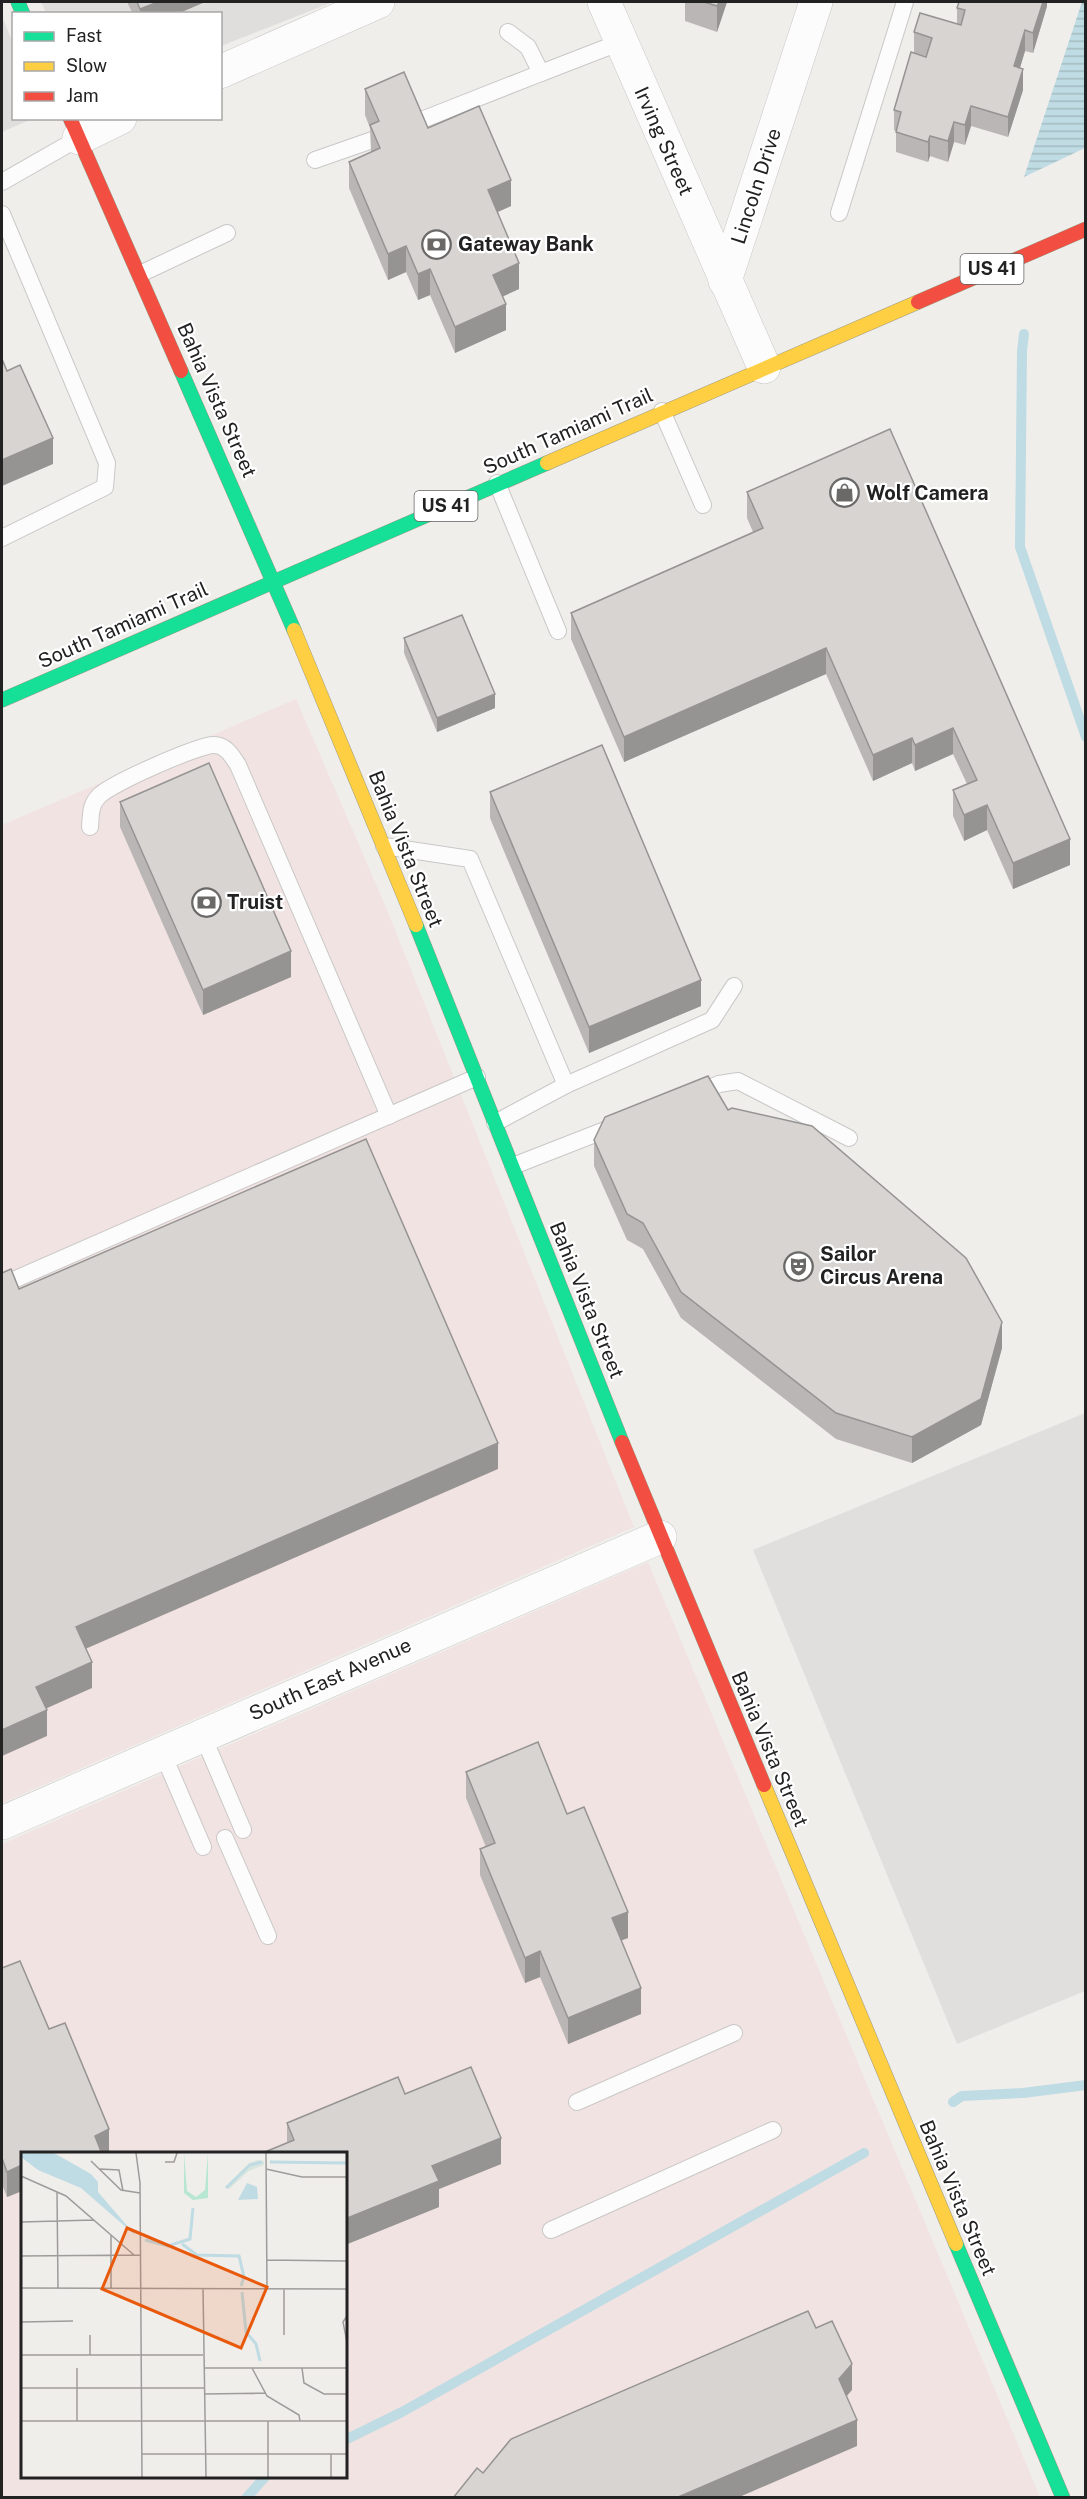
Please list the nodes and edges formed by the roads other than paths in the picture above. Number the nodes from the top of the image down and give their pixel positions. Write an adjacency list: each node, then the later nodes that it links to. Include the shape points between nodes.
1 (378, 2): 7 (street)
2 (604, 2): 6 (street, Irving Street)
3 (816, 2): 20 (street, Lincoln Drive)
4 (905, 2): 15 (lane)
5 (508, 32): 8 (lane, via 528,47)
6 (621, 42): 8 (lane); 20 (street, Irving Street)
7 (222, 71)
8 (541, 73): 10 (lane)
9 (111, 120): 11 (street)
10 (414, 123)
11 (74, 128): 14 (lane); 19 (street, Bahia Vista Street)
12 (375, 139): 13 (lane)
13 (315, 160)
14 (2, 182)
15 (839, 213)
16 (2, 214): 25 (lane, via 107,463 105,487)
17 (1086, 229): 21 (street, South Tamiami Trail / US 41)
18 (227, 233): 19 (lane)
19 (140, 274): 26 (street, Bahia Vista Street)
20 (725, 281): 21 (street)
21 (764, 367): 22 (street, South Tamiami Trail / US 41)
22 (662, 411): 23 (street, South Tamiami Trail / US 41); 24 (lane)
23 (497, 483): 26 (street, South Tamiami Trail / US 41); 27 (lane)
24 (703, 505)
25 (2, 538)
26 (274, 581): 28 (street, South Tamiami Trail / US 41); 30 (street, Bahia Vista Street)
27 (558, 631)
28 (2, 699)
29 (90, 827): 35 (lane, via 91,809 99,795 198,750 214,745 226,748 238,765)
30 (384, 846): 32 (street, Bahia Vista Street); 33 (lane, via 470,859)
31 (734, 986): 33 (lane, via 712,1020)
32 (477, 1077): 35 (lane); 37 (street, Bahia Vista Street)
33 (566, 1085): 37 (lane)
34 (676, 1101): 38 (lane, via 738,1081)
35 (389, 1116): 40 (lane)
36 (634, 1118): 39 (lane)
37 (495, 1123): 39 (street, Bahia Vista Street)
38 (849, 1138)
39 (513, 1167): 41 (street, Bahia Vista Street)
40 (2, 1285)
41 (660, 1537): 42 (street, South East Avenue); 53 (street, Bahia Vista Street)
42 (203, 1736): 43 (street, South East Avenue); 45 (lane)
43 (163, 1754): 44 (street, South East Avenue); 47 (lane)
44 (2, 1823)
45 (243, 1830)
46 (225, 1838): 48 (lane)
47 (203, 1847)
48 (268, 1936)
49 (734, 2033): 50 (lane)
50 (577, 2102)
51 (773, 2130): 52 (lane)
52 (551, 2230)
53 (1063, 2498)

